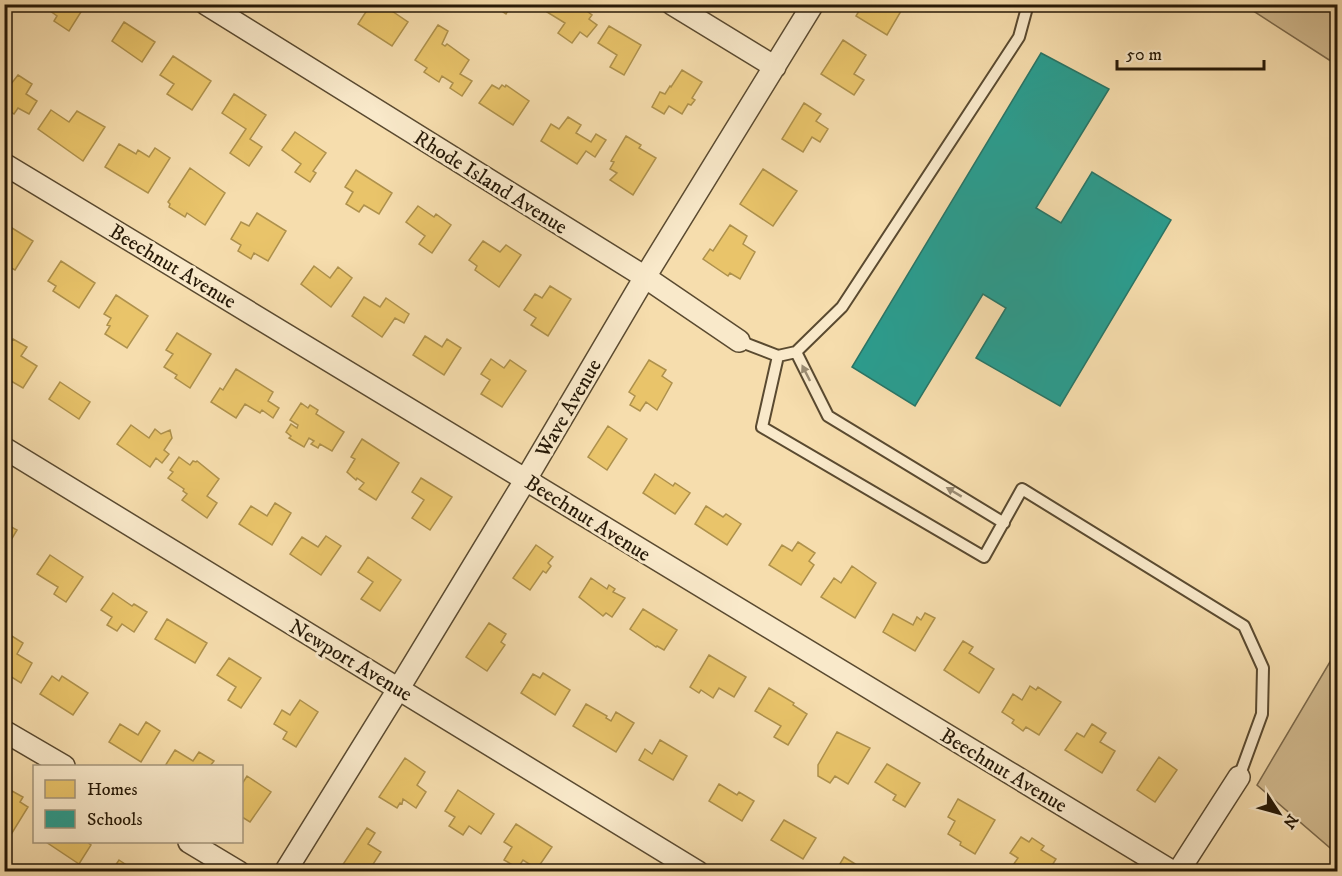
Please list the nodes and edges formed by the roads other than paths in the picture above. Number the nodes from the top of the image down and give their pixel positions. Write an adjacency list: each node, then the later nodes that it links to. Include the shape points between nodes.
1 (206, 4): 7 (street, Rhode Island Avenue)
2 (672, 4): 5 (street)
3 (813, 4): 5 (street, Wave Avenue)
4 (1028, 4): 9 (lane, via 1019,37 842,307)
5 (775, 67): 7 (street, Wave Avenue)
6 (4, 164): 12 (street, Beechnut Avenue)
7 (645, 277): 8 (street, Rhode Island Avenue); 12 (street, Wave Avenue)
8 (739, 340): 10 (lane, Rhode Island Avenue)
9 (796, 352): 10 (lane); 13 (lane, one-way to 9, via 828,416)
10 (778, 356): 13 (lane, via 762,427 984,557)
11 (4, 448): 14 (street, Newport Avenue)
12 (526, 479): 14 (street, Wave Avenue); 22 (street, Beechnut Avenue)
13 (1004, 523): 17 (lane, via 1022,489 1244,626 1263,668 1262,714)
14 (399, 688): 20 (street, Wave Avenue); 21 (street, Newport Avenue)
15 (4, 731): 16 (street)
16 (62, 765)
17 (1239, 777): 23 (street)
18 (191, 843): 19 (street)
19 (239, 872)
20 (285, 872)
21 (698, 872)
22 (1173, 872)
23 (1178, 872)

